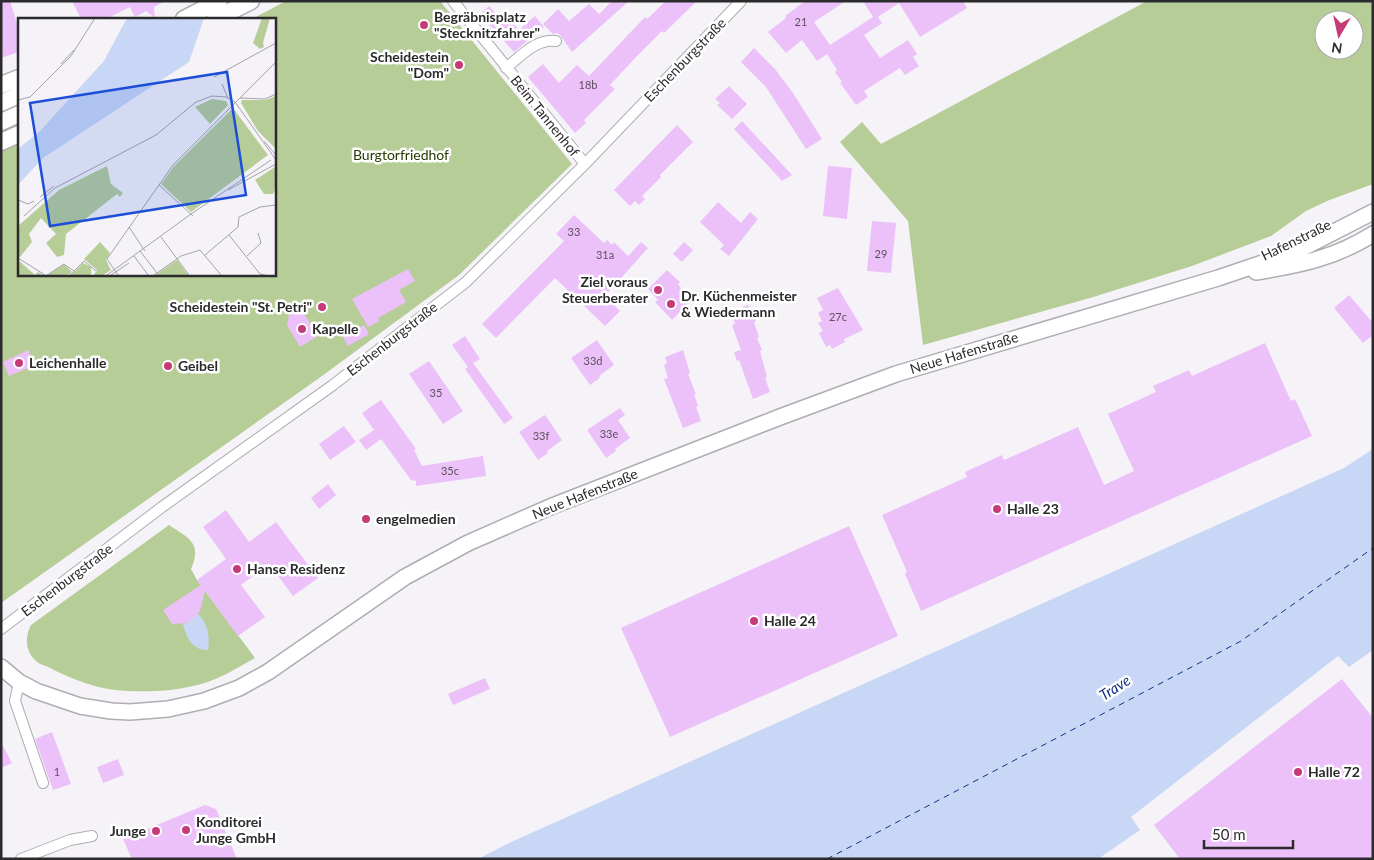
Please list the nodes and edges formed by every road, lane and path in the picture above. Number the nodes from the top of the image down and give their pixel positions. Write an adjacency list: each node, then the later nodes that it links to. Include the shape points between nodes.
1 (219, 1): 5 (highway)
2 (251, 1): 6 (highway)
3 (453, 1): 8 (street, Beim Tannenhof)
4 (741, 1): 17 (street, Eschenburgstraße)
5 (186, 18)
6 (217, 18)
7 (556, 41): 8 (street, Beim Tannenhof, via 539,43)
8 (506, 68): 17 (street, Beim Tannenhof)
9 (18, 78): 10 (highway)
10 (1, 85)
11 (18, 95): 12 (highway)
12 (1, 103)
13 (18, 114): 14 (highway)
14 (1, 122)
15 (18, 134): 16 (highway)
16 (1, 142)
17 (585, 164): 23 (street, Eschenburgstraße, via 466,282 333,385 162,507)
18 (1373, 200): 21 (main road, Hafenstraße)
19 (1373, 212): 21 (main road, Hafenstraße, via 1295,252)
20 (1373, 234): 21 (main road, via 1353,247 1308,263)
21 (1218, 278): 22 (main road, Hafenstraße)
22 (1200, 284): 25 (main road, Neue Hafenstraße, via 896,374 550,507 468,543 405,577 268,672 239,688 204,701 168,709 111,711 80,706)
23 (1, 628)
24 (1, 667): 25 (main road, Neue Hafenstraße)
25 (19, 682): 26 (street, via 15,700)
26 (43, 783)
27 (92, 836): 28 (street, via 70,840)
28 (21, 859)

